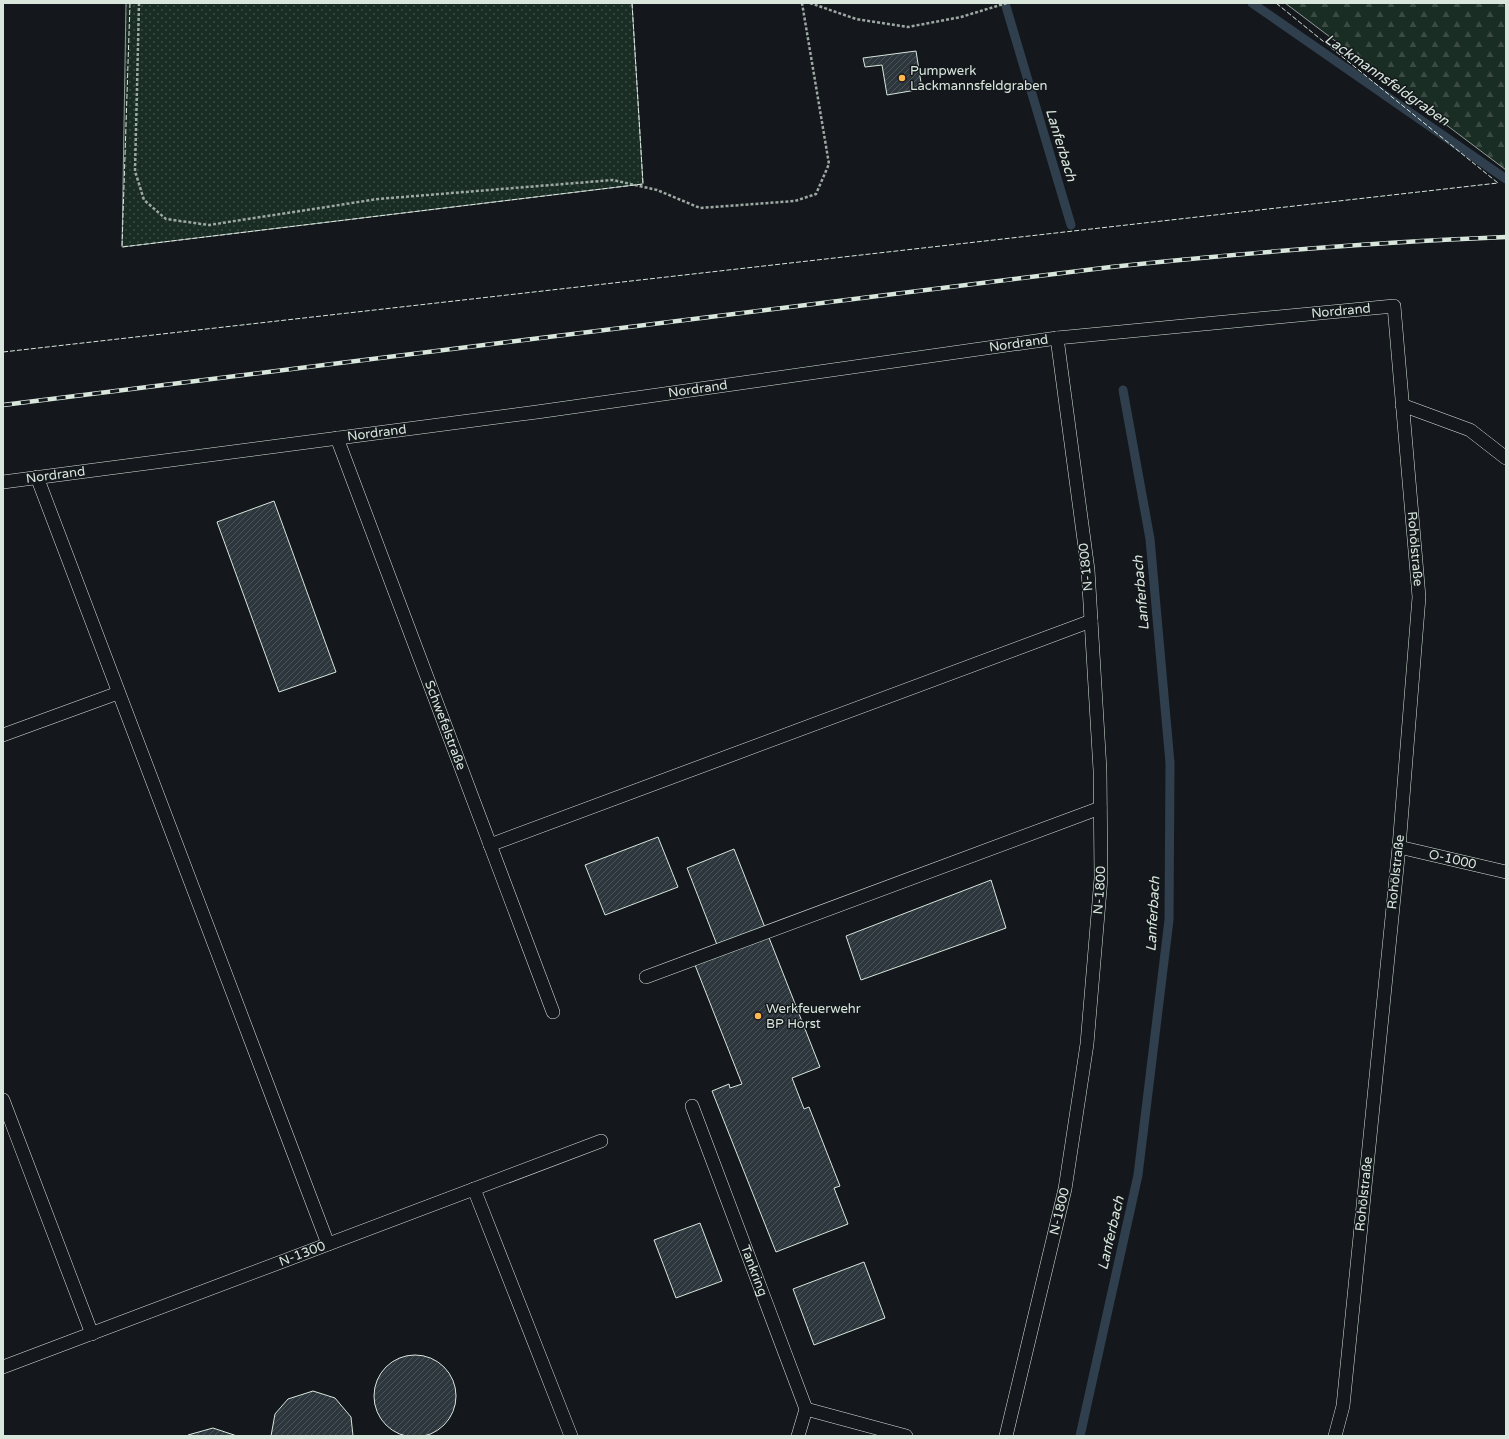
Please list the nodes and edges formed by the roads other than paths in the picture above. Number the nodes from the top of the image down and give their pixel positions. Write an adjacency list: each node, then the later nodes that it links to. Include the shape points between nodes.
1 (1394, 306): 2 (lane, Nordrand); 3 (lane, Rohölstraße)
2 (1057, 338): 4 (lane, Nordrand); 8 (lane, N-1800, via 1088,570)
3 (1402, 405): 5 (lane, via 1470,430); 13 (lane, Rohölstraße, via 1419,597)
4 (337, 438): 6 (lane, Nordrand); 12 (lane, Schwefelstraße)
5 (1506, 458)
6 (37, 477): 7 (lane, Nordrand); 9 (lane)
7 (3, 482)
8 (1091, 621): 11 (lane, N-1800); 12 (lane)
9 (118, 693): 10 (lane); 21 (lane)
10 (3, 735)
11 (1100, 808): 15 (lane); 28 (lane, N-1800, via 1100,878 1086,1052 1065,1189)
12 (490, 845): 16 (lane, Schwefelstraße)
13 (1399, 847): 14 (lane, O-1000); 29 (lane, Rohölstraße, via 1343,1406)
14 (1506, 872)
15 (646, 977)
16 (553, 1012)
17 (3, 1100): 22 (lane)
18 (692, 1106): 24 (lane, Tankring)
19 (601, 1141): 20 (lane, N-1300)
20 (474, 1189): 21 (lane, N-1300); 25 (lane)
21 (328, 1244): 22 (lane, N-1300)
22 (92, 1334): 23 (lane, N-1300)
23 (3, 1368)
24 (806, 1409): 26 (lane); 27 (lane)
25 (571, 1436)
26 (798, 1436)
27 (906, 1436)
28 (1006, 1436)
29 (1335, 1436)

